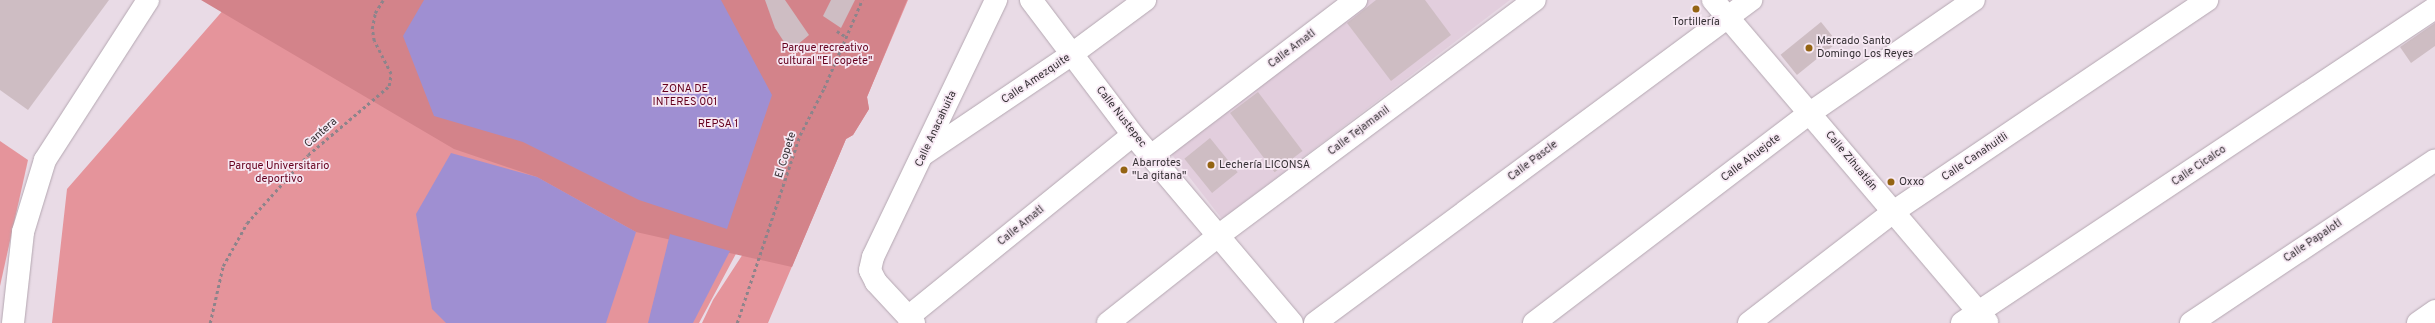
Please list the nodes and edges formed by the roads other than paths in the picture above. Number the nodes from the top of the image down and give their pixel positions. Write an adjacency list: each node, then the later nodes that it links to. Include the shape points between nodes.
1 (148, 0): 24 (street, via 45,160 23,232)
2 (996, 0): 16 (street, Calle Anacahuita)
3 (1031, 0): 13 (street, Calle Nustepec)
4 (1145, 0): 13 (street, Calle Amezquite)
5 (1356, 0): 17 (street, Calle Amatl)
6 (1535, 0): 20 (street, Calle Tejamanil)
7 (1713, 0): 12 (street, Calle Zihuatlán)
8 (1751, 0): 12 (street, Calle Pascle)
9 (1974, 0): 14 (street, Calle Ahuejote)
10 (2207, 0): 19 (street, Calle Canahuitli)
11 (2435, 8): 22 (street, Calle Cicalco)
12 (1727, 17): 14 (street, Calle Zihuatlán); 27 (street, Calle Pascle)
13 (1072, 54): 15 (street, Calle Nustepec); 16 (street, Calle Amezquite)
14 (1810, 113): 19 (street, Calle Zihuatlán); 28 (street, Calle Ahuejote)
15 (1133, 135): 17 (street, Calle Nustepec); 23 (street, Calle Amatl)
16 (924, 154): 23 (street, Calle Anacahuita, via 873,256 870,270 876,282)
17 (1151, 156): 20 (street, Calle Nustepec)
18 (2435, 160): 30 (street, Calle Papalotl)
19 (1894, 212): 22 (street, Calle Zihuatlán); 29 (street, Calle Canahuitli)
20 (1218, 236): 25 (street, Calle Tejamanil); 26 (street, Calle Nustepec)
21 (2435, 311): 31 (street)
22 (1976, 319)
23 (911, 320)
24 (13, 323)
25 (1108, 323)
26 (1292, 323)
27 (1315, 323)
28 (1534, 323)
29 (1749, 323)
30 (2191, 323)
31 (2418, 323)

